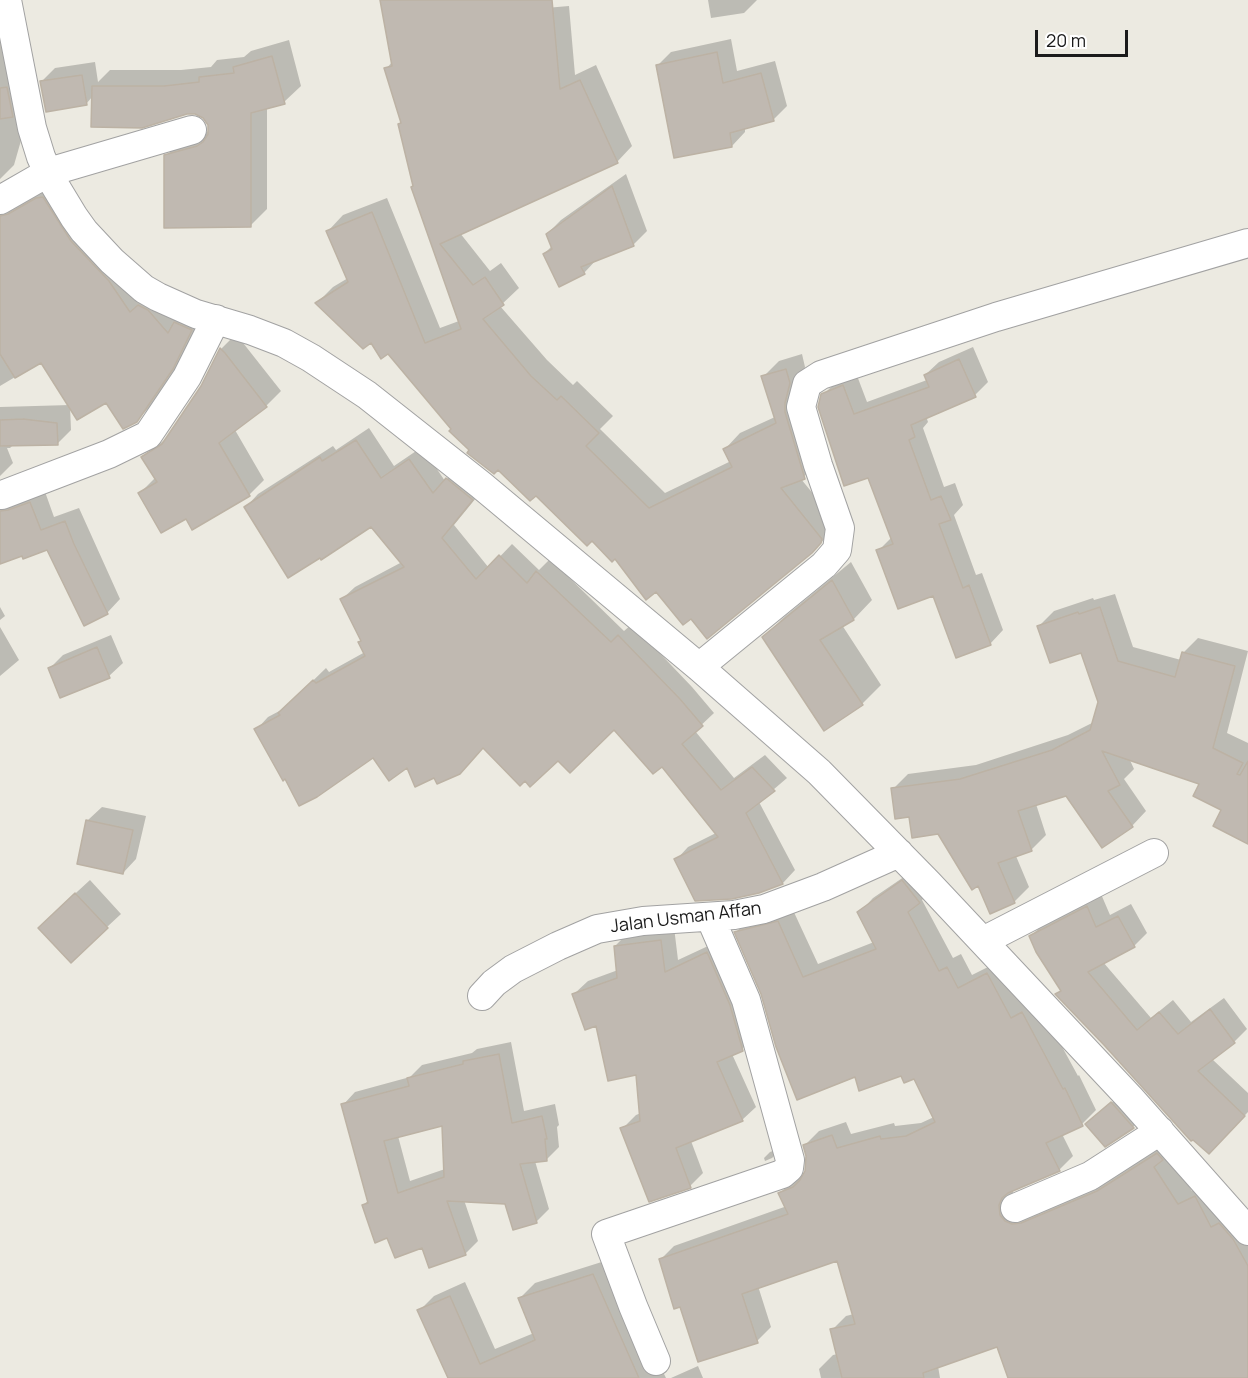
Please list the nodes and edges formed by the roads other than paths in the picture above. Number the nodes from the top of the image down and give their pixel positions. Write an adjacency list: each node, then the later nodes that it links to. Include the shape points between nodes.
1 (7, 0): 2 (street)
2 (12, 85): 4 (street)
3 (192, 130): 4 (street)
4 (49, 172): 5 (street); 7 (street, via 84,231 129,276 158,297)
5 (0, 200)
6 (1248, 243): 9 (street, via 996,317 820,375 807,384 801,407 840,528 837,549 824,565)
7 (216, 320): 8 (street, via 187,377 148,435); 9 (street, via 284,343 367,395)
8 (2, 495)
9 (699, 667): 10 (street, via 819,772)
10 (899, 853): 12 (street, Jalan Usman Affan, via 774,906); 13 (street)
11 (1154, 853): 13 (street)
12 (710, 917): 14 (street, Jalan Usman Affan, via 643,921 597,929 513,969); 18 (street, via 746,1000 790,1160 789,1168 782,1174 606,1234)
13 (983, 940): 15 (street)
14 (482, 996)
15 (1160, 1131): 16 (street, via 1090,1176); 17 (street)
16 (1015, 1208)
17 (1248, 1231)
18 (656, 1361)

